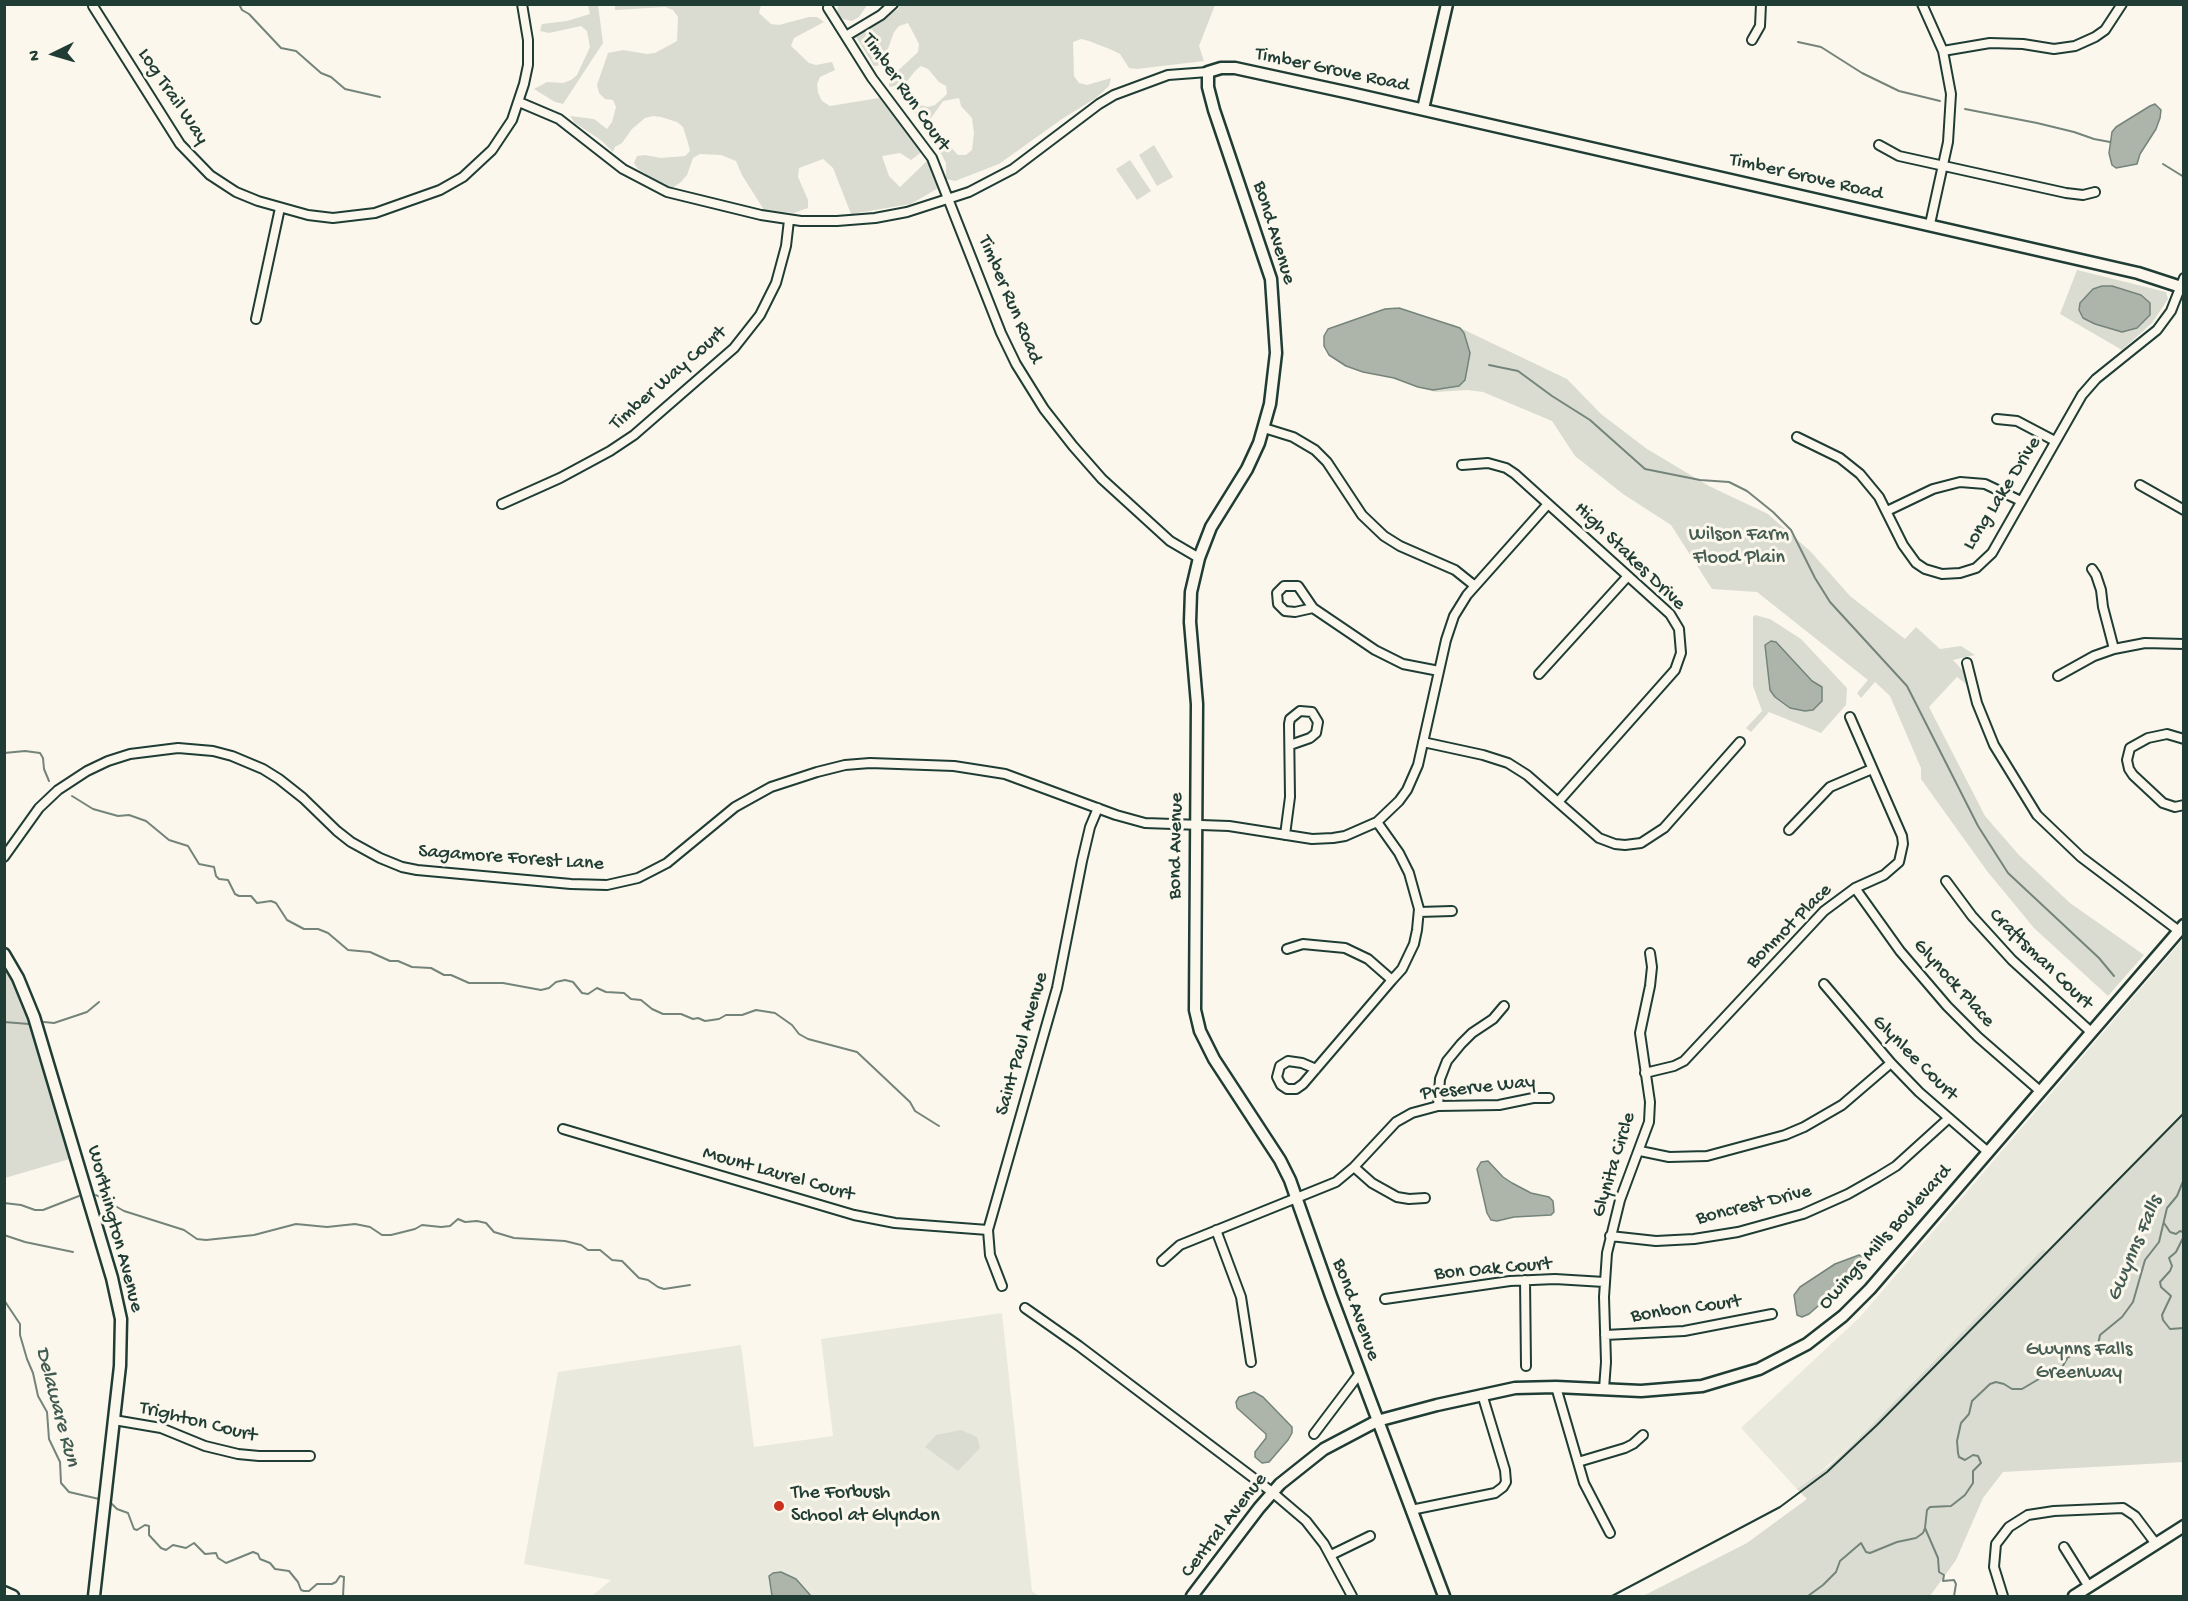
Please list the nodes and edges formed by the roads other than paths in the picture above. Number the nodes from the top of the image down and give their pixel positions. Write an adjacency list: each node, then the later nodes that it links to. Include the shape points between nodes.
1 (522, 4): 13 (street, Log Trail Way, via 528,55)
2 (893, 4): 9 (street)
3 (1447, 4): 14 (street)
4 (1761, 4): 10 (street, via 1760,26)
5 (1922, 4): 11 (street)
6 (2122, 4): 11 (street, via 2105,30 2075,46 2054,49 1990,43)
7 (93, 6): 19 (street, Log Trail Way, via 193,159 236,192)
8 (828, 8): 9 (street, Timber Run Court)
9 (846, 36): 18 (street, Timber Run Court, via 932,158)
10 (1752, 40)
11 (1943, 51): 16 (street, via 1952,107)
12 (1208, 72): 14 (street, Timber Grove Road, via 1235,68); 18 (street, Timber Grove Road, via 1168,75 1114,95 1003,175); 25 (street, Bond Avenue, via 1214,110 1272,286 1276,353)
13 (519, 102): 19 (street, Log Trail Way, via 508,128 492,150 463,177 440,190 392,208 351,217 317,217); 20 (street, Timber Grove Road, via 559,119 623,169 657,188)
14 (1423, 109): 21 (street, Timber Grove Road)
15 (1879, 144): 16 (street, via 1899,156)
16 (1943, 165): 17 (street, via 2066,193); 21 (street)
17 (2095, 192)
18 (950, 199): 20 (street, Timber Grove Road, via 875,218); 35 (street, Timber Run Road, via 1001,333 1044,410 1102,478 1170,541)
19 (280, 208): 23 (street)
20 (789, 220): 31 (street, Timber Way Court, via 781,265 769,298 734,348 634,435 560,478)
21 (1930, 224): 22 (street, Timber Grove Road)
22 (2183, 284): 27 (street, Long Lake Drive, via 2157,330 2090,384)
23 (256, 319)
24 (1997, 419): 27 (street, via 2017,421)
25 (1264, 428): 35 (street, Bond Avenue, via 1253,457 1214,520); 38 (street, via 1293,437 1315,450 1362,515 1384,536 1455,570)
26 (1797, 437): 34 (street, Long Lake Drive, via 1850,466 1871,486)
27 (2055, 441): 30 (street, Long Lake Drive)
28 (1462, 465): 32 (street, High Stakes Drive, via 1488,463 1506,468)
29 (2140, 485): 33 (street)
30 (2021, 501): 34 (street, via 1985,484 1960,482 1933,489); 34 (street, Long Lake Drive, via 1987,559 1976,568 1952,574 1934,572 1916,563)
31 (502, 504)
32 (1548, 504): 37 (street, High Stakes Drive); 38 (street, Sagamore Forest Lane)
33 (2184, 510)
34 (1887, 511)
35 (1199, 558): 56 (street, Bond Avenue, via 1191,592 1190,622 1196,682)
36 (2092, 569): 41 (street, via 2101,590)
37 (1628, 576): 44 (street); 52 (street, High Stakes Drive, via 1676,621 1682,646 1679,661 1669,678)
38 (1475, 586): 43 (street, Sagamore Forest Lane, via 1450,626)
39 (1313, 608): 39 (street, via 1298,586 1284,586 1277,593 1278,604 1285,611); 43 (street, via 1390,659)
40 (2184, 644): 41 (street, via 2145,643)
41 (2114, 649): 45 (street)
42 (1967, 663): 64 (street, via 1977,703 1994,745 2037,815 2081,857)
43 (1438, 671): 48 (street, Sagamore Forest Lane)
44 (1539, 674)
45 (2058, 676)
46 (1850, 717): 51 (street, Bonmot Place)
47 (2184, 739): 53 (street, via 2167,734 2148,738 2130,748 2127,760 2133,775 2163,802 2175,807)
48 (1423, 741): 52 (street, via 1508,763); 55 (street, Sagamore Forest Lane, via 1407,790)
49 (1740, 742): 52 (street, via 1664,828 1641,843 1625,845 1599,838)
50 (1290, 745): 50 (street, via 1290,718 1300,711 1312,712 1318,722 1316,733); 58 (street)
51 (1872, 769): 57 (street, via 1830,787); 61 (street, Bonmot Place, via 1903,844 1894,868)
52 (1558, 802)
53 (2184, 805)
54 (1098, 808): 56 (street, Sagamore Forest Lane, via 1145,823); 59 (street, Sagamore Forest Lane, via 1032,782 981,769 896,763 845,765 792,779 750,798 718,819 667,863 638,878 607,885 582,885 402,867 351,842 303,798 263,769 213,751 178,748 129,754 87,771 39,808); 85 (street, Saint Paul Avenue, via 1082,861 1057,988)
55 (1377, 822): 58 (street, Sagamore Forest Lane, via 1333,838); 63 (street, via 1405,864)
56 (1196, 825): 58 (street, Sagamore Forest Lane); 83 (street, Bond Avenue, via 1193,980 1197,1020 1214,1059 1280,1160)
57 (1789, 830)
58 (1285, 835)
59 (4, 857)
60 (1946, 880): 71 (street, Craftsman Court, via 2012,960)
61 (1855, 888): 74 (street, Bonmot Place, via 1811,923 1693,1053 1674,1066); 75 (street, Glynock Place, via 1900,951 1947,1006)
62 (1452, 911): 63 (street)
63 (1419, 912): 68 (street, via 1414,944)
64 (2181, 928): 71 (street, Owings Mills Boulevard)
65 (1287, 949): 68 (street, via 1304,944 1345,948 1368,958)
66 (1650, 952): 74 (street, Glynita Circle, via 1650,986 1640,1033)
67 (4, 954): 102 (street, Worthington Avenue, via 34,1017 116,1294 122,1342)
68 (1392, 980): 73 (street)
69 (1824, 984): 72 (street, Glynlee Court)
70 (1504, 1006): 77 (street, via 1447,1061 1440,1078)
71 (2091, 1032): 75 (street, Owings Mills Boulevard)
72 (1891, 1063): 78 (street, Glynlee Court); 80 (street, via 1842,1106 1785,1135 1707,1156)
73 (1316, 1069): 73 (street, via 1296,1089 1284,1087 1277,1077 1280,1066 1288,1061)
74 (1646, 1073): 80 (street, Glynita Circle, via 1650,1113)
75 (2040, 1091): 81 (street, Owings Mills Boulevard)
76 (1549, 1098): 77 (street, Preserve Way, via 1499,1105)
77 (1438, 1106): 82 (street, Preserve Way, via 1396,1122)
78 (1949, 1118): 81 (street, Glynlee Court); 87 (street, Boncrest Drive, via 1878,1178 1803,1214 1738,1232 1694,1239 1656,1241)
79 (563, 1129): 85 (street, Mount Laurel Court, via 865,1218)
80 (1640, 1151): 87 (street, Glynita Circle)
81 (1988, 1152): 100 (street, Owings Mills Boulevard, via 1870,1289 1807,1344 1774,1363 1719,1382 1659,1391)
82 (1354, 1167): 83 (street, Preserve Way, via 1336,1182); 84 (street, via 1397,1197)
83 (1297, 1197): 86 (street, Preserve Way); 98 (street, Bond Avenue)
84 (1425, 1198)
85 (988, 1230): 91 (street, Saint Paul Avenue, via 990,1255)
86 (1216, 1230): 88 (street, Preserve Way, via 1180,1245); 96 (street, via 1241,1297)
87 (1610, 1236): 90 (street, Glynita Circle)
88 (1162, 1261)
89 (1525, 1280): 90 (street, Bon Oak Court); 92 (street, Bon Oak Court); 97 (street)
90 (1604, 1282): 95 (street, Glynita Circle)
91 (1002, 1286)
92 (1385, 1299)
93 (1025, 1308): 108 (street)
94 (1772, 1314): 95 (street, Bonbon Court, via 1684,1331)
95 (1605, 1335): 100 (street, Glynita Circle)
96 (1251, 1362)
97 (1526, 1365)
98 (1359, 1373): 103 (street, Bond Avenue); 104 (street)
99 (1556, 1387): 100 (street, Owings Mills Boulevard); 101 (street, Owings Mills Boulevard); 107 (street)
100 (1604, 1389)
101 (1482, 1394): 103 (street, Owings Mills Boulevard); 109 (street, via 1505,1470 1503,1487 1495,1493)
102 (114, 1420): 106 (street, Trighton Court, via 161,1428 238,1454); 119 (street, Worthington Avenue)
103 (1377, 1421): 108 (street, Central Avenue, via 1324,1449); 109 (street, Bond Avenue)
104 (1314, 1434)
105 (1643, 1435): 107 (street, via 1625,1448)
106 (310, 1456)
107 (1578, 1462): 111 (street, via 1590,1497)
108 (1272, 1492): 115 (street, via 1306,1521); 120 (street, Central Avenue)
109 (1411, 1510): 122 (street, Bond Avenue)
110 (2184, 1526): 113 (street)
111 (1610, 1533)
112 (1370, 1536): 115 (street)
113 (2156, 1544): 116 (street); 123 (street, via 2135,1516 2123,1508 2028,1515 2009,1527 1996,1544 1994,1567)
114 (2064, 1547): 116 (street)
115 (1331, 1555): 121 (street)
116 (2090, 1587): 124 (street)
117 (4, 1592): 118 (street)
118 (13, 1596)
119 (94, 1596)
120 (1192, 1596)
121 (1352, 1596)
122 (1444, 1596)
123 (2003, 1596)
124 (2074, 1596)

